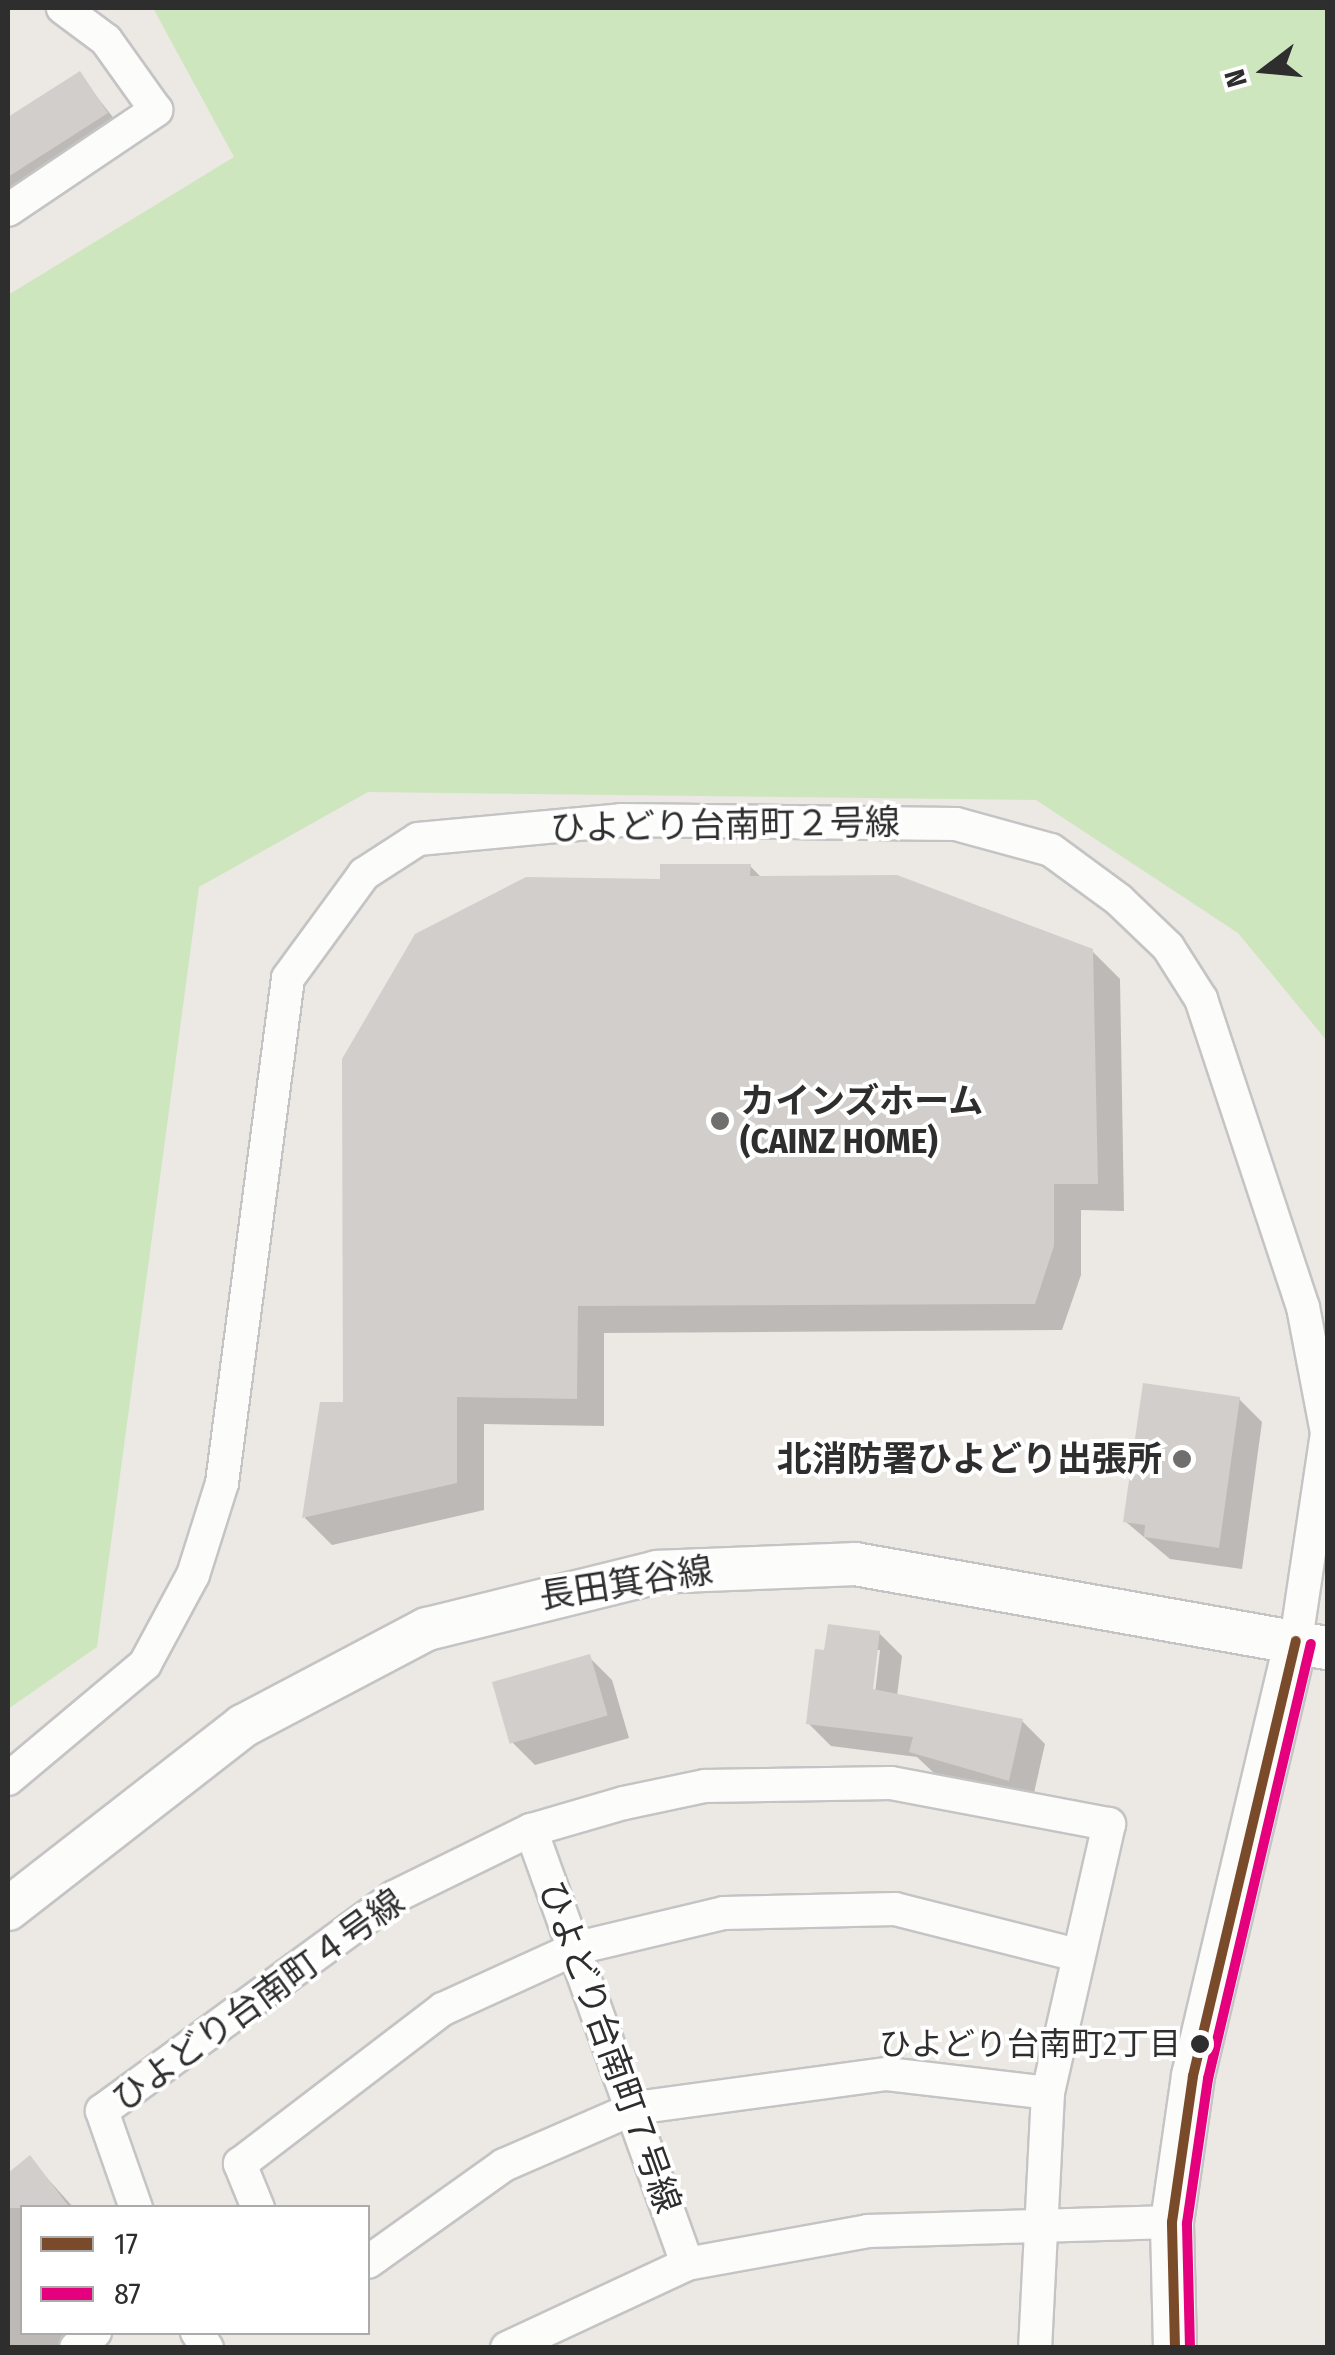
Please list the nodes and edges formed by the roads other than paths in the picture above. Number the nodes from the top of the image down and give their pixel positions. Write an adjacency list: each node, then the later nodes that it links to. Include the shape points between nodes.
1 (62, 8): 2 (street, via 106,40 156,110)
2 (8, 210)
3 (1312, 1644): 4 (street, ひよどり台南町２号線, via 1327,1432 1304,1307 1200,999 1168,947 1119,900 1051,850 956,824 621,820 418,839 364,874 288,978 222,1483 193,1575 145,1664); 6 (street, 長田箕谷線, via 855,1564 657,1572 427,1629 242,1726); 14 (street, via 1193,2076)
4 (8, 1779)
5 (531, 1830): 7 (street, ひよどり台南町７号線); 8 (street, ひよどり台南町４号線, via 705,1786 793,1782 891,1782 1109,1824); 11 (street, ひよどり台南町４号線, via 394,1898 102,2111)
6 (8, 1909)
7 (577, 1948): 8 (street, via 724,1913 895,1910); 10 (street, ひよどり台南町７号線); 12 (street, via 443,2009 240,2164)
8 (1077, 1955): 9 (street, ひよどり台南町４号線)
9 (1048, 2093): 10 (street, via 886,2074); 13 (street, ひよどり台南町４号線)
10 (635, 2108): 15 (street, via 504,2164); 16 (street, ひよどり台南町７号線)
11 (135, 2205)
12 (257, 2205)
13 (1037, 2220): 14 (street); 16 (street, via 868,2231); 18 (street, ひよどり台南町４号線)
14 (1172, 2222): 19 (street)
15 (370, 2261)
16 (687, 2264): 17 (street)
17 (507, 2348)
18 (1035, 2348)
19 (1176, 2348)

